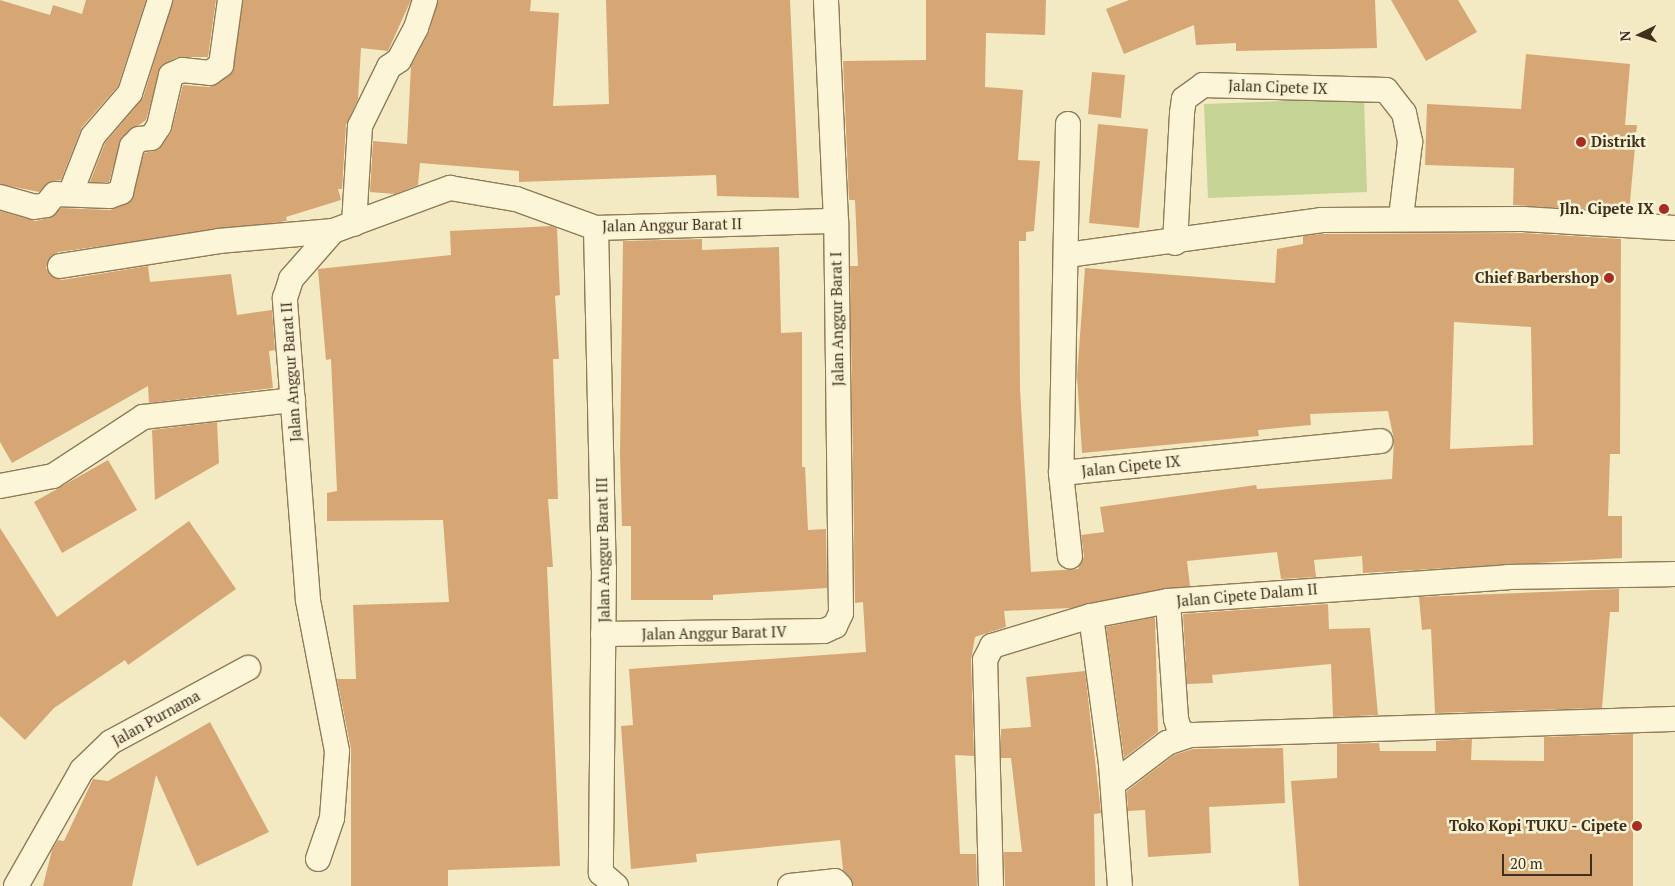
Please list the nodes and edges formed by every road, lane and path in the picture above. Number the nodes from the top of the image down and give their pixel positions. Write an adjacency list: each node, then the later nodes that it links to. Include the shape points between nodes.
1 (160, 0): 6 (street, via 130,93 90,142)
2 (230, 0): 6 (street, via 221,65 210,73 182,70 171,75 159,126 151,138 139,139 132,146 121,192 110,196)
3 (425, 0): 10 (street, via 416,28 399,60 389,66 360,126)
4 (826, 0): 9 (street, Jalan Anggur Barat I)
5 (1068, 124): 14 (street)
6 (71, 192): 7 (street, via 55,194 51,202 38,207)
7 (0, 197)
8 (1401, 218): 12 (street); 13 (street, via 1321,220); 13 (street, Jalan Cipete IX, via 1410,142 1404,113 1386,90 1203,85 1184,99)
9 (836, 221): 11 (street, Jalan Anggur Barat II); 24 (street, Jalan Anggur Barat I, via 840,613 835,626)
10 (344, 228): 11 (street, Jalan Anggur Barat II, via 436,192 468,189 516,199); 15 (street, via 220,241); 16 (street, Jalan Anggur Barat II, via 291,279 285,298)
11 (596, 228): 25 (street, Jalan Anggur Barat III)
12 (1675, 228)
13 (1175, 243): 14 (street)
14 (1067, 254): 18 (street)
15 (60, 266)
16 (293, 400): 19 (street, via 143,417 53,476); 30 (street, Jalan Anggur Barat II, via 308,600 337,751 332,818)
17 (1380, 440): 18 (street, Jalan Cipete IX)
18 (1061, 473): 20 (street)
19 (2, 481)
20 (1070, 558)
21 (1675, 574): 22 (street, Jalan Cipete Dalam II, via 1508,577)
22 (1168, 602): 23 (street, Jalan Cipete Dalam II); 28 (street, via 1176,719 1180,732)
23 (1091, 616): 29 (street); 35 (street, Jalan Cipete Dalam II, via 987,651)
24 (824, 630): 25 (street, Jalan Anggur Barat IV)
25 (603, 634): 31 (street, Jalan Anggur Barat III)
26 (248, 668): 33 (street, Jalan Purnama, via 111,742 82,770)
27 (1675, 718): 28 (street)
28 (1190, 735): 29 (street, via 1167,743)
29 (1113, 784): 36 (street)
30 (318, 859)
31 (608, 882)
32 (837, 884): 34 (street)
33 (16, 886)
34 (790, 886)
35 (991, 886)
36 (1120, 886)

